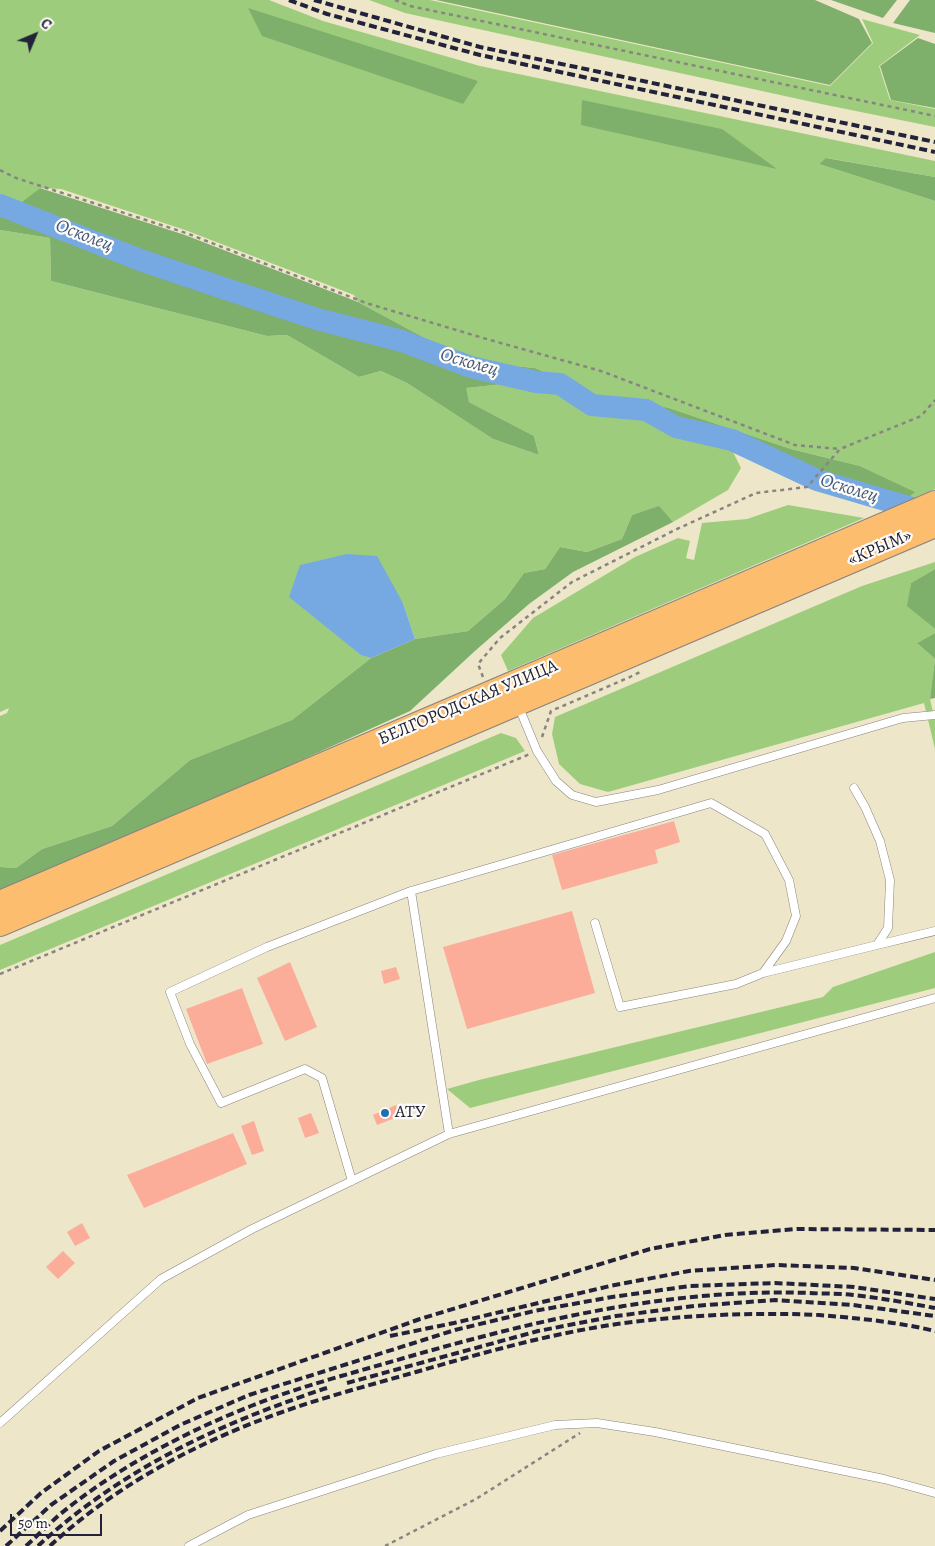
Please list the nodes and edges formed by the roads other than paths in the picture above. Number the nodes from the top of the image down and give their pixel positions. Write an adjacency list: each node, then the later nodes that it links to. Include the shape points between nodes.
1 (935, 503): 3 (main road, БЕЛГОРОДСКАЯ УЛИЦА)
2 (935, 525): 3 (main road, «КРЫМ»)
3 (820, 563): 4 (main road, БЕЛГОРОДСКАЯ УЛИЦА)
4 (506, 694): 5 (lane, via 556,781 572,795 596,802 658,790 903,718); 8 (main road, БЕЛГОРОДСКАЯ УЛИЦА); 10 (main road, БЕЛГОРОДСКАЯ УЛИЦА)
5 (935, 715)
6 (854, 788): 12 (lane, via 880,841 890,880 888,928)
7 (410, 891): 13 (lane, via 711,803 765,834 789,880 796,916 786,941); 15 (lane); 16 (lane, via 266,947 170,992 190,1044 221,1103 305,1069 322,1078)
8 (0, 904)
9 (595, 923): 13 (lane, via 620,1007 736,984)
10 (0, 924)
11 (935, 931): 12 (lane)
12 (877, 945): 13 (lane)
13 (763, 972)
14 (935, 998): 15 (lane)
15 (449, 1134): 16 (lane)
16 (352, 1181): 17 (lane, via 252,1228 161,1279)
17 (0, 1423)
18 (935, 1493): 19 (lane, via 884,1479 655,1432 596,1423 555,1425 436,1454 248,1515)
19 (189, 1546)

